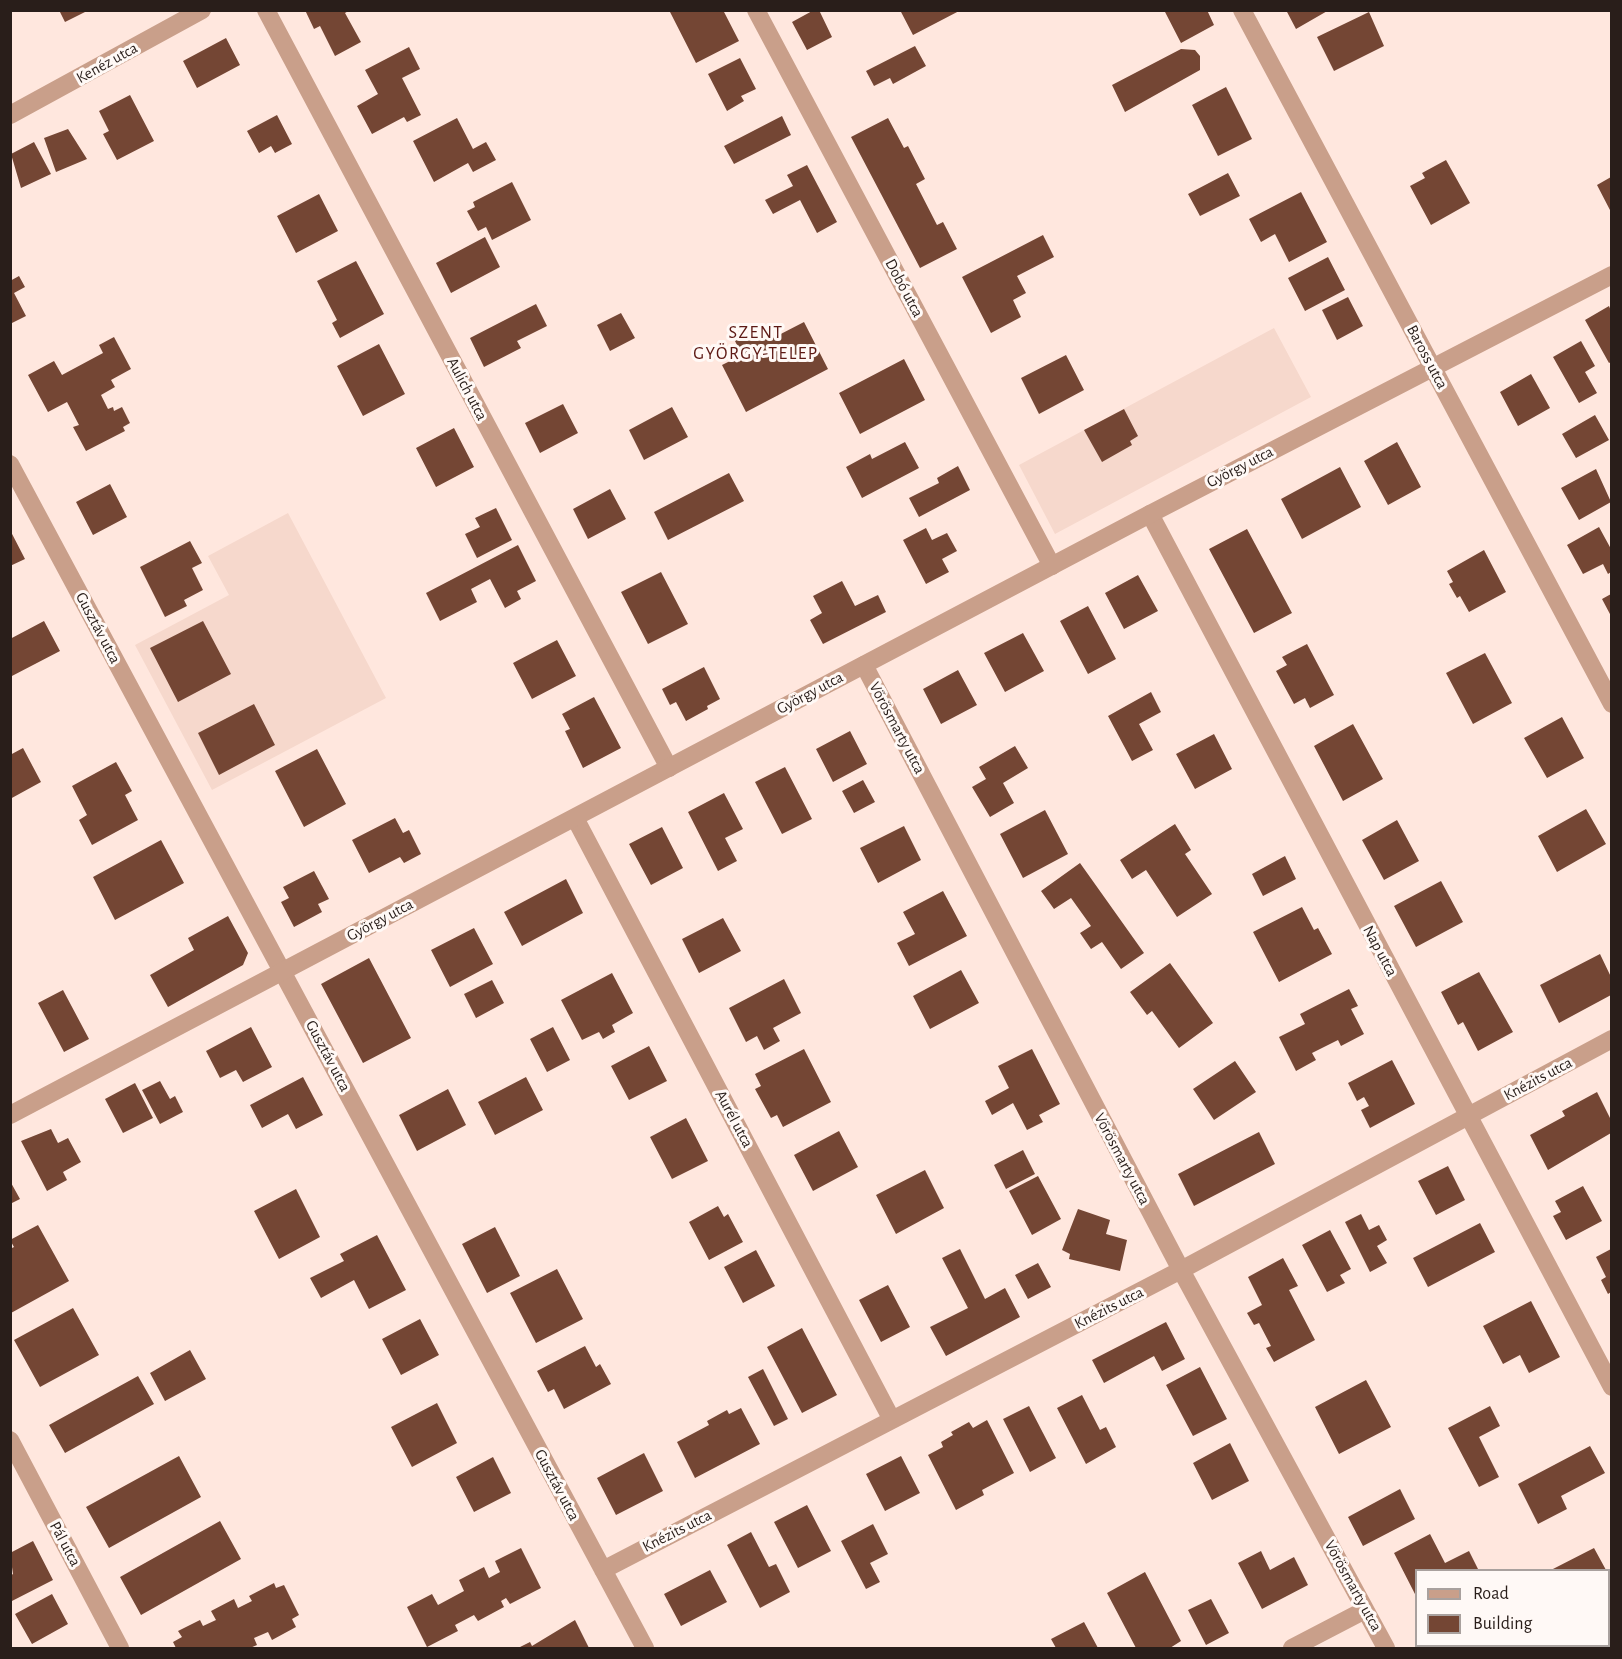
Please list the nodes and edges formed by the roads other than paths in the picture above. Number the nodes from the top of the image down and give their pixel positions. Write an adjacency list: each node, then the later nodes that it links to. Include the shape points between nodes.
1 (202, 10): 5 (street, Kenéz utca)
2 (266, 10): 13 (street, Aulich utca)
3 (756, 10): 10 (street, Dobó utca)
4 (1242, 10): 7 (street, Baross utca)
5 (10, 115)
6 (1611, 274): 7 (street, György utca)
7 (1433, 368): 9 (street, György utca); 12 (street, Baross utca)
8 (10, 464): 15 (street, Gusztáv utca)
9 (1150, 514): 10 (street, György utca); 18 (street, Nap utca)
10 (1052, 566): 11 (street, György utca)
11 (864, 666): 13 (street, György utca); 19 (street, Vörösmarty utca)
12 (1611, 704)
13 (669, 768): 14 (street, György utca)
14 (575, 818): 15 (street, György utca); 21 (street, Aurél utca)
15 (282, 971): 17 (street, György utca); 23 (street, Gusztáv utca)
16 (1611, 1039): 18 (street, Knézits utca)
17 (10, 1115)
18 (1467, 1117): 19 (street, Knézits utca); 20 (street, Nap utca)
19 (1181, 1270): 21 (street, Knézits utca); 24 (street, Vörösmarty utca)
20 (1611, 1387)
21 (892, 1420): 23 (street, Knézits utca)
22 (10, 1440): 25 (street, Pál utca)
23 (603, 1570): 26 (street, Gusztáv utca)
24 (1365, 1610): 27 (street); 28 (street, Vörösmarty utca)
25 (120, 1648)
26 (645, 1648)
27 (1292, 1648)
28 (1386, 1648)

